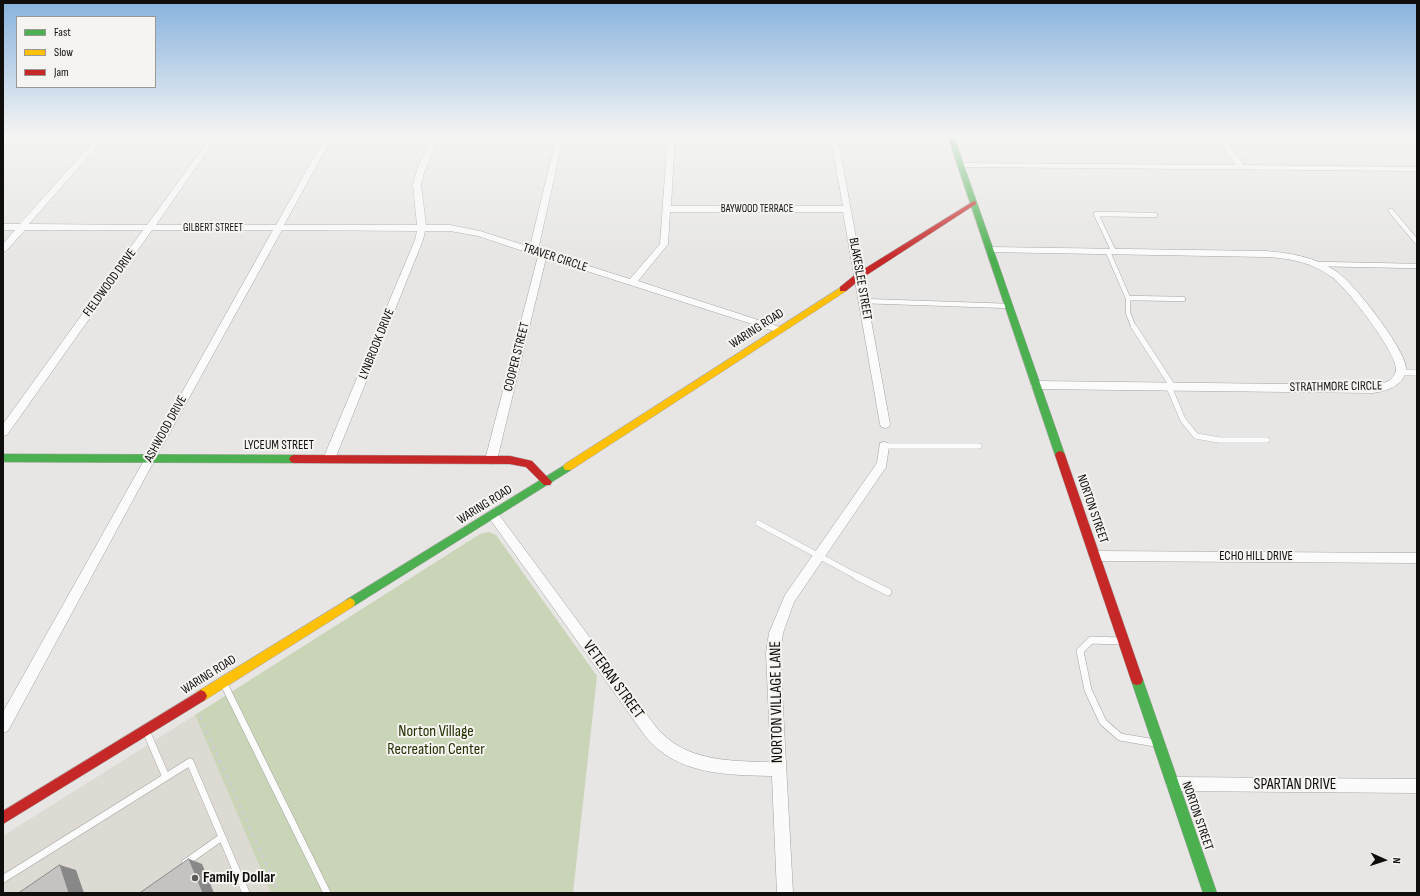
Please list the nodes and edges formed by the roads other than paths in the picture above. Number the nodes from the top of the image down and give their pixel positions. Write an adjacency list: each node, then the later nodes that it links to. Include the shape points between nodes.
1 (67, 176): 15 (street)
2 (186, 176): 16 (street, FIELDWOOD DRIVE)
3 (307, 176): 18 (street, ASHWOOD DRIVE)
4 (421, 176): 17 (street, via 417,186)
5 (553, 176): 23 (street, COOPER STREET)
6 (669, 176): 10 (street)
7 (842, 176): 11 (street, BLAKESLEE STREET)
8 (965, 176): 9 (street, NORTON STREET)
9 (974, 203): 21 (street, NORTON STREET); 26 (street, WARING ROAD)
10 (667, 209): 11 (street, BAYWOOD TERRACE); 27 (street, via 664,244)
11 (848, 209): 26 (street, BLAKESLEE STREET)
12 (1391, 211): 19 (lane)
13 (1155, 215): 22 (lane, via 1096,214)
14 (3, 227): 15 (street, GILBERT STREET)
15 (22, 227): 16 (street, GILBERT STREET); 20 (street)
16 (149, 227): 18 (street, GILBERT STREET); 38 (street, FIELDWOOD DRIVE)
17 (422, 227): 18 (street, GILBERT STREET); 23 (street, TRAVER CIRCLE, via 466,230); 44 (street, LYNBROOK DRIVE, via 419,240)
18 (278, 228): 43 (street, ASHWOOD DRIVE)
19 (1417, 242)
20 (3, 249)
21 (990, 250): 22 (street, STRATHMORE CIRCLE); 31 (street, NORTON STREET)
22 (1111, 252): 24 (street, STRATHMORE CIRCLE, via 1278,255); 28 (lane)
23 (538, 253): 27 (street, TRAVER CIRCLE); 45 (street, COOPER STREET)
24 (1317, 264): 25 (lane); 33 (street, STRATHMORE CIRCLE, via 1340,278 1351,290 1394,349 1401,366)
25 (1417, 266)
26 (859, 276): 30 (street, BLAKESLEE STREET); 32 (street, WARING ROAD)
27 (632, 283): 32 (street, TRAVER CIRCLE)
28 (1128, 298): 29 (lane); 36 (lane, via 1128,315)
29 (1183, 300)
30 (864, 301): 31 (lane); 37 (street, BLAKESLEE STREET)
31 (1009, 306): 35 (street, NORTON STREET)
32 (780, 330): 46 (street, WARING ROAD)
33 (1400, 372): 34 (lane); 36 (street, STRATHMORE CIRCLE, via 1390,386 1373,389)
34 (1417, 373)
35 (1036, 385): 36 (street, STRATHMORE CIRCLE); 50 (street, NORTON STREET)
36 (1171, 387): 39 (lane, via 1183,418 1195,435 1214,440)
37 (885, 424)
38 (3, 432)
39 (1267, 440)
40 (884, 446): 41 (lane); 49 (street, NORTON VILLAGE LANE, via 882,464)
41 (979, 446)
42 (3, 458): 43 (street, LYCEUM STREET)
43 (150, 458): 44 (street, LYCEUM STREET); 55 (street, ASHWOOD DRIVE)
44 (329, 459): 45 (street, LYCEUM STREET)
45 (491, 460): 46 (street, LYCEUM STREET, via 529,464)
46 (547, 482): 47 (street, WARING ROAD)
47 (493, 515): 54 (street, WARING ROAD); 58 (street, VETERAN STREET, via 650,732 666,747 704,764)
48 (758, 523): 49 (lane)
49 (818, 556): 52 (lane); 58 (street, NORTON VILLAGE LANE, via 789,599 774,643)
50 (1095, 556): 51 (street, ECHO HILL DRIVE); 53 (street, NORTON STREET)
51 (1417, 558)
52 (888, 592)
53 (1124, 641): 57 (street, NORTON STREET); 57 (lane, via 1091,640 1080,651 1088,690 1104,722 1120,737)
54 (223, 682): 56 (street, WARING ROAD); 67 (lane)
55 (3, 726)
56 (146, 729): 59 (lane); 62 (street, WARING ROAD)
57 (1159, 744): 60 (street, NORTON STREET)
58 (779, 769): 68 (street, NORTON VILLAGE LANE)
59 (166, 777): 63 (lane, via 190,762); 65 (lane)
60 (1173, 784): 61 (street, SPARTAN DRIVE); 69 (street, NORTON STREET)
61 (1417, 786)
62 (3, 818)
63 (222, 837): 64 (lane); 66 (lane)
64 (180, 867)
65 (3, 879)
66 (246, 893)
67 (327, 893)
68 (785, 893)
69 (1210, 893)

